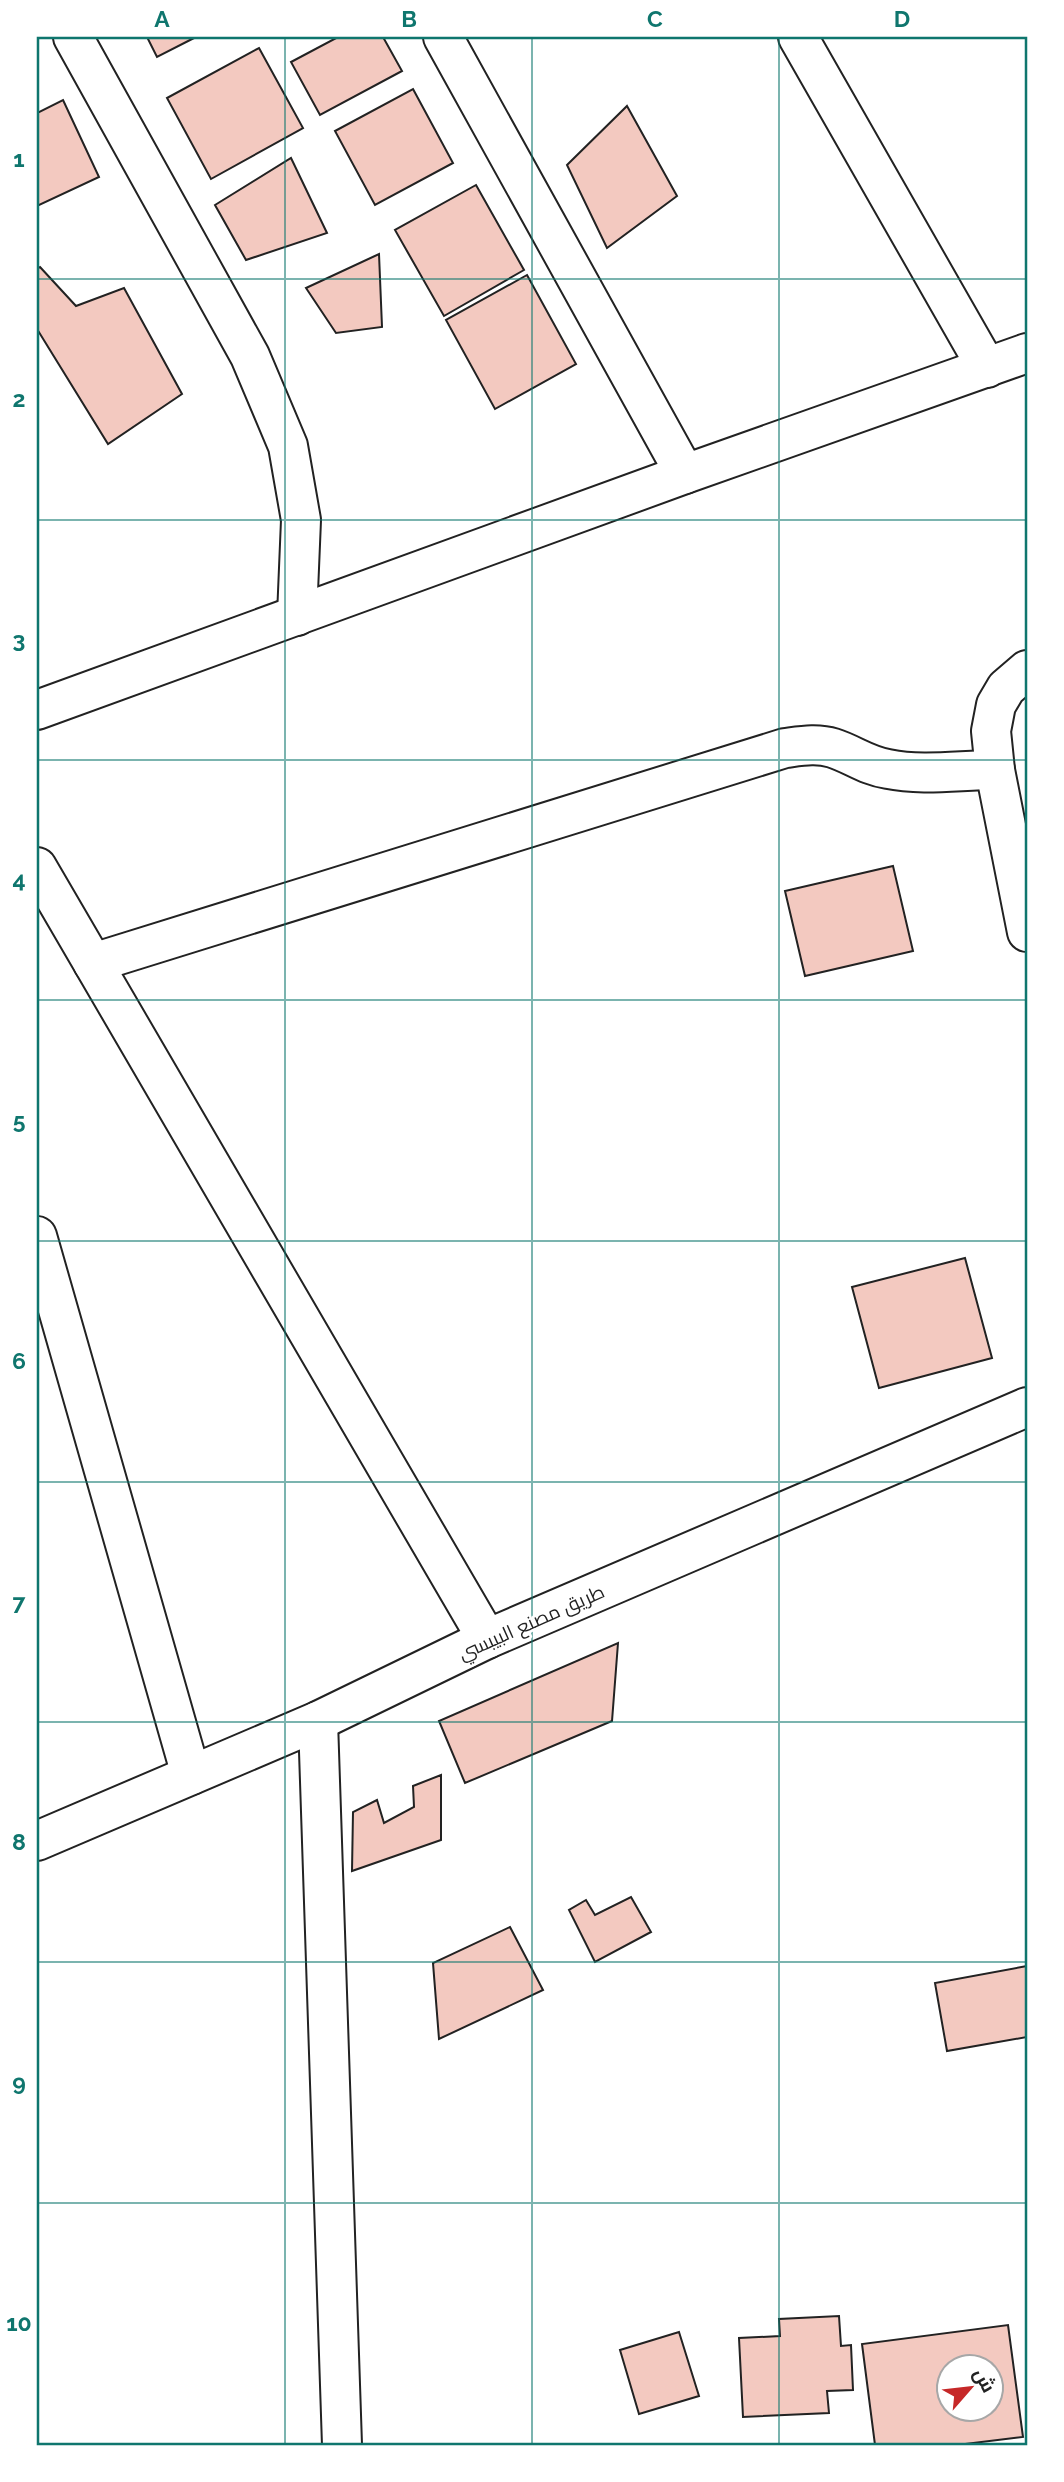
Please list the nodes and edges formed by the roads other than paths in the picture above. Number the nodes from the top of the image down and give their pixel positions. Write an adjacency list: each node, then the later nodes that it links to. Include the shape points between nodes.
1 (73, 37): 7 (street, via 250,356 288,446 301,520)
2 (443, 37): 6 (street)
3 (798, 37): 5 (street)
4 (1027, 354): 5 (street)
5 (987, 368): 6 (street)
6 (685, 474): 7 (street)
7 (297, 615): 9 (street)
8 (1027, 670): 10 (street, via 1006,688 996,705 991,731)
9 (37, 710)
10 (995, 769): 12 (street); 13 (street, via 888,769 834,748 785,748)
11 (37, 867): 13 (street)
12 (1027, 932)
13 (93, 963): 16 (street)
14 (37, 1236): 18 (street)
15 (1027, 1407): 16 (street, طريق مصنع البيبسي)
16 (487, 1639): 17 (street, طريق مصنع البيبسي)
17 (318, 1721): 18 (street, طريق مصنع البيبسي); 20 (street)
18 (191, 1775): 19 (street, طريق مصنع البيبسي)
19 (37, 1841)
20 (342, 2445)

